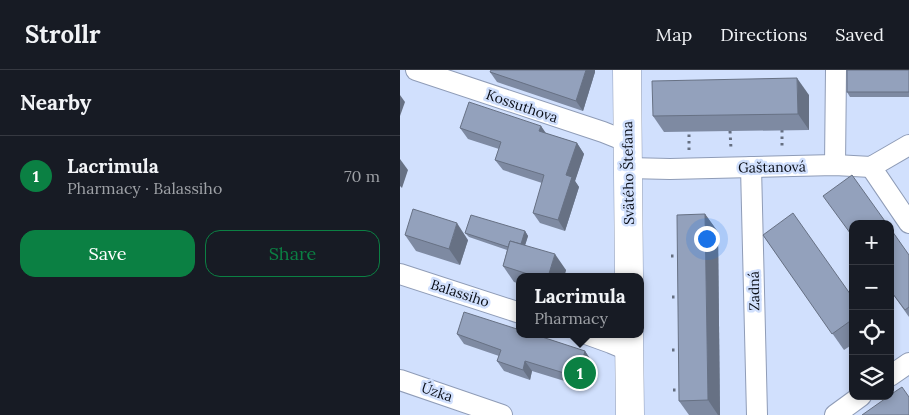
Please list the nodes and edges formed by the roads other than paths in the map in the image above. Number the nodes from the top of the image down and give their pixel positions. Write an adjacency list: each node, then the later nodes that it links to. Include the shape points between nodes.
1 (416, 70): 5 (street, Kossuthova, via 603,132)
2 (627, 70): 5 (street, Svätého Štefana)
3 (836, 70): 6 (street)
4 (909, 145): 8 (street)
5 (628, 155): 7 (street, Gaštanová, via 670,169); 10 (street, Svätého Štefana)
6 (835, 165): 7 (street, Gaštanová); 8 (street, Gaštanová)
7 (751, 167): 21 (street, Zadná)
8 (871, 168): 9 (street)
9 (909, 223)
10 (629, 273)
11 (400, 274): 12 (street, Balassiho)
12 (516, 312)
13 (598, 338): 14 (street)
14 (629, 342): 20 (street)
15 (909, 363): 16 (street)
16 (894, 373)
17 (400, 380): 19 (street, Úzka)
18 (855, 400): 22 (street)
19 (502, 415)
20 (630, 415)
21 (757, 415)
22 (834, 415)

